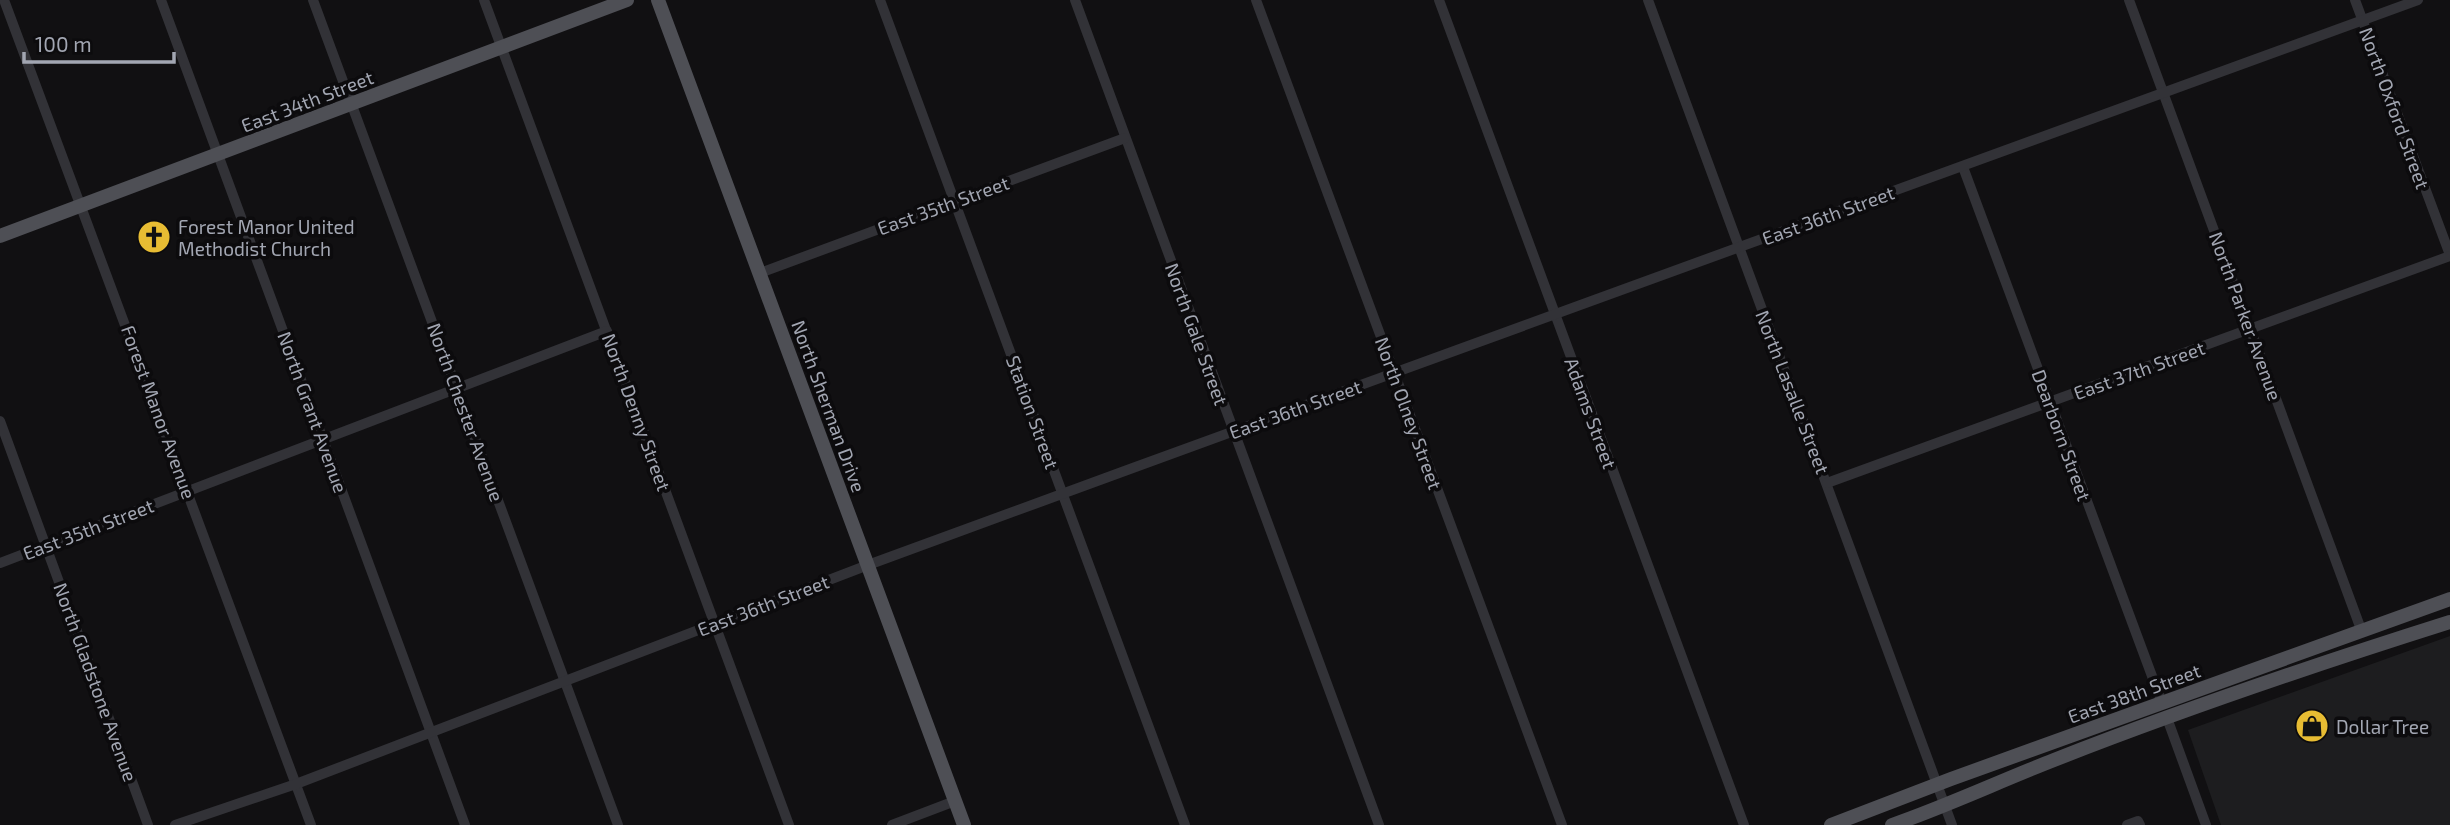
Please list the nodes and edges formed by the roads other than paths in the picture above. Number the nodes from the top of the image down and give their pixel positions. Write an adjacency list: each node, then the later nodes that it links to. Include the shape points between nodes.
1 (5, 0): 23 (street, Forest Manor Avenue)
2 (160, 0): 20 (street, North Grant Avenue)
3 (313, 0): 18 (street, North Chester Avenue)
4 (484, 0): 16 (street, North Denny Street)
5 (627, 0): 16 (main road, East 34th Street)
6 (658, 0): 27 (main road, North Sherman Drive)
7 (880, 0): 22 (street, Station Street)
8 (1075, 0): 19 (street, North Gale Street)
9 (1256, 0): 31 (street, North Olney Street)
10 (1439, 0): 28 (street, Adams Street)
11 (1648, 0): 25 (street, North Lasalle Street)
12 (2129, 0): 17 (street, North Parker Avenue)
13 (2355, 0): 15 (street, North Oxford Street)
14 (2418, 0): 15 (street, East 36th Street)
15 (2363, 20): 17 (street, East 36th Street); 26 (street, North Oxford Street)
16 (502, 47): 18 (main road, East 34th Street); 30 (street, North Denny Street)
17 (2164, 93): 21 (street, East 36th Street); 29 (street, North Parker Avenue)
18 (352, 104): 20 (main road, East 34th Street); 32 (street, North Chester Avenue)
19 (1125, 138): 22 (street, East 35th Street); 35 (street, North Gale Street)
20 (217, 155): 23 (main road, East 34th Street); 36 (street, North Grant Avenue)
21 (1962, 167): 25 (street, East 36th Street); 33 (street, Dearborn Street)
22 (954, 201): 27 (street, East 35th Street); 39 (street, Station Street)
23 (81, 205): 24 (main road, East 34th Street); 38 (street, Forest Manor Avenue)
24 (0, 236)
25 (1739, 248): 28 (street, East 36th Street); 37 (street, North Lasalle Street)
26 (2450, 255): 29 (street, East 37th Street)
27 (760, 273): 42 (main road, North Sherman Drive)
28 (1555, 313): 31 (street, East 36th Street); 66 (street, Adams Street)
29 (2251, 330): 33 (street, East 37th Street); 46 (street, North Parker Avenue)
30 (607, 331): 32 (street, East 35th Street); 45 (street, North Denny Street)
31 (1394, 373): 35 (street, East 36th Street); 65 (street, North Olney Street)
32 (457, 388): 36 (street, East 35th Street); 47 (street, North Chester Avenue)
33 (2050, 402): 37 (street, East 37th Street); 48 (street, Dearborn Street)
34 (0, 421): 40 (street, North Gladstone Avenue)
35 (1234, 432): 39 (street, East 36th Street); 64 (street, North Gale Street)
36 (323, 438): 38 (street, East 35th Street); 50 (street, North Grant Avenue)
37 (1827, 483): 52 (street, North Lasalle Street)
38 (188, 491): 40 (street, East 35th Street); 51 (street, Forest Manor Avenue)
39 (1063, 494): 42 (street, East 36th Street); 63 (street, Station Street)
40 (45, 545): 41 (street, East 35th Street); 55 (street, North Gladstone Avenue)
41 (0, 562)
42 (868, 565): 45 (street, East 36th Street); 53 (main road, North Sherman Drive)
43 (2450, 599): 46 (main road, East 38th Street)
44 (2450, 622): 49 (main road, East 38th Street)
45 (715, 624): 47 (street, East 36th Street); 60 (street, North Denny Street)
46 (2362, 632): 48 (main road, East 38th Street)
47 (565, 682): 50 (street, East 36th Street); 59 (street, North Chester Avenue)
48 (2162, 703): 52 (main road, East 38th Street)
49 (2167, 718): 54 (main road, East 38th Street); 72 (street)
50 (432, 734): 51 (street, East 36th Street); 58 (street, North Grant Avenue)
51 (296, 784): 56 (street, East 36th Street); 57 (street, Forest Manor Avenue)
52 (1938, 785): 54 (street, North Lasalle Street); 67 (main road, East 38th Street)
53 (954, 801): 61 (street); 62 (main road, North Sherman Drive)
54 (1945, 806): 68 (main road, East 38th Street); 69 (street, North Lasalle Street)
55 (148, 825)
56 (175, 825)
57 (311, 825)
58 (465, 825)
59 (618, 825)
60 (789, 825)
61 (892, 825)
62 (964, 825)
63 (1185, 825)
64 (1379, 825)
65 (1562, 825)
66 (1744, 825)
67 (1831, 825)
68 (1892, 825)
69 (1952, 825)
70 (2127, 825): 71 (street, via 2138,821)
71 (2140, 825)
72 (2206, 825)

